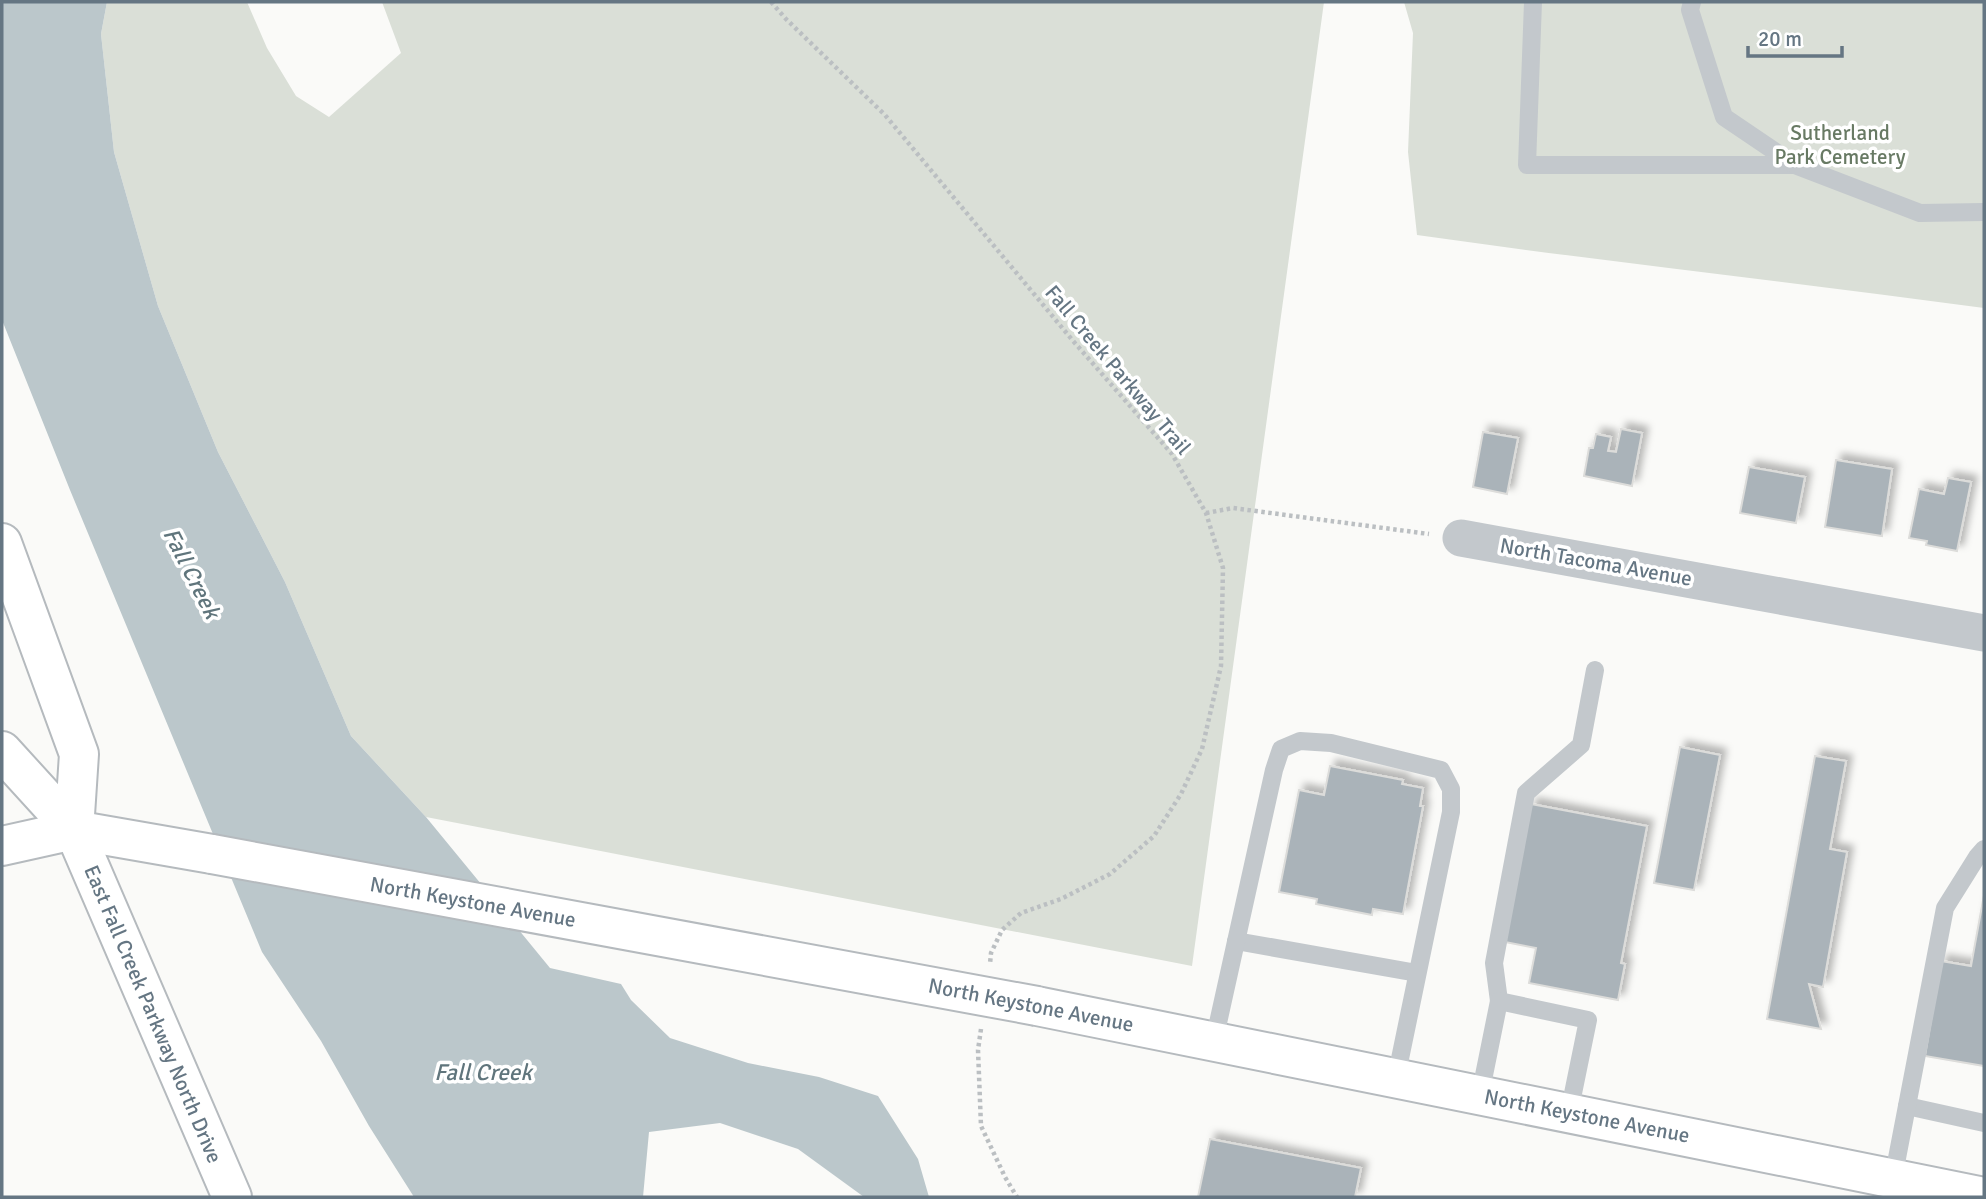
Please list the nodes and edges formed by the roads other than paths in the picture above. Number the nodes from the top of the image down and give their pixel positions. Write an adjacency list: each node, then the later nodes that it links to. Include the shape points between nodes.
1 (1533, 2): 3 (lane, via 1527,165)
2 (1692, 2): 3 (lane, via 1690,10 1724,117)
3 (1795, 165): 4 (lane, via 1920,213)
4 (1984, 212)
5 (1461, 538): 7 (street, North Tacoma Avenue)
6 (2, 543): 11 (main road, East Fall Creek Parkway North Drive, via 79,754)
7 (1984, 633)
8 (1595, 670): 16 (lane, via 1581,745 1526,793 1494,963)
9 (2, 751): 11 (main road, East Fall Creek Parkway North Drive)
10 (2, 790): 11 (main road, North Keystone Avenue)
11 (74, 830): 12 (main road, North Keystone Avenue); 17 (main road, North Keystone Avenue, bridge); 24 (main road, East Fall Creek Parkway North Drive)
12 (2, 846)
13 (1984, 849): 20 (lane, via 1945,908)
14 (1236, 941): 15 (lane); 15 (lane, via 1281,749 1300,741 1331,743 1441,770 1451,789 1451,812); 17 (lane)
15 (1418, 973): 18 (lane)
16 (1499, 1001): 19 (lane); 21 (lane, via 1588,1020)
17 (1214, 1041): 18 (main road, North Keystone Avenue)
18 (1396, 1078): 19 (main road, North Keystone Avenue)
19 (1480, 1095): 21 (main road, North Keystone Avenue)
20 (1907, 1106): 22 (lane); 23 (lane)
21 (1569, 1113): 23 (main road, North Keystone Avenue)
22 (1984, 1123)
23 (1893, 1178): 25 (main road, North Keystone Avenue)
24 (232, 1197)
25 (1984, 1197)

